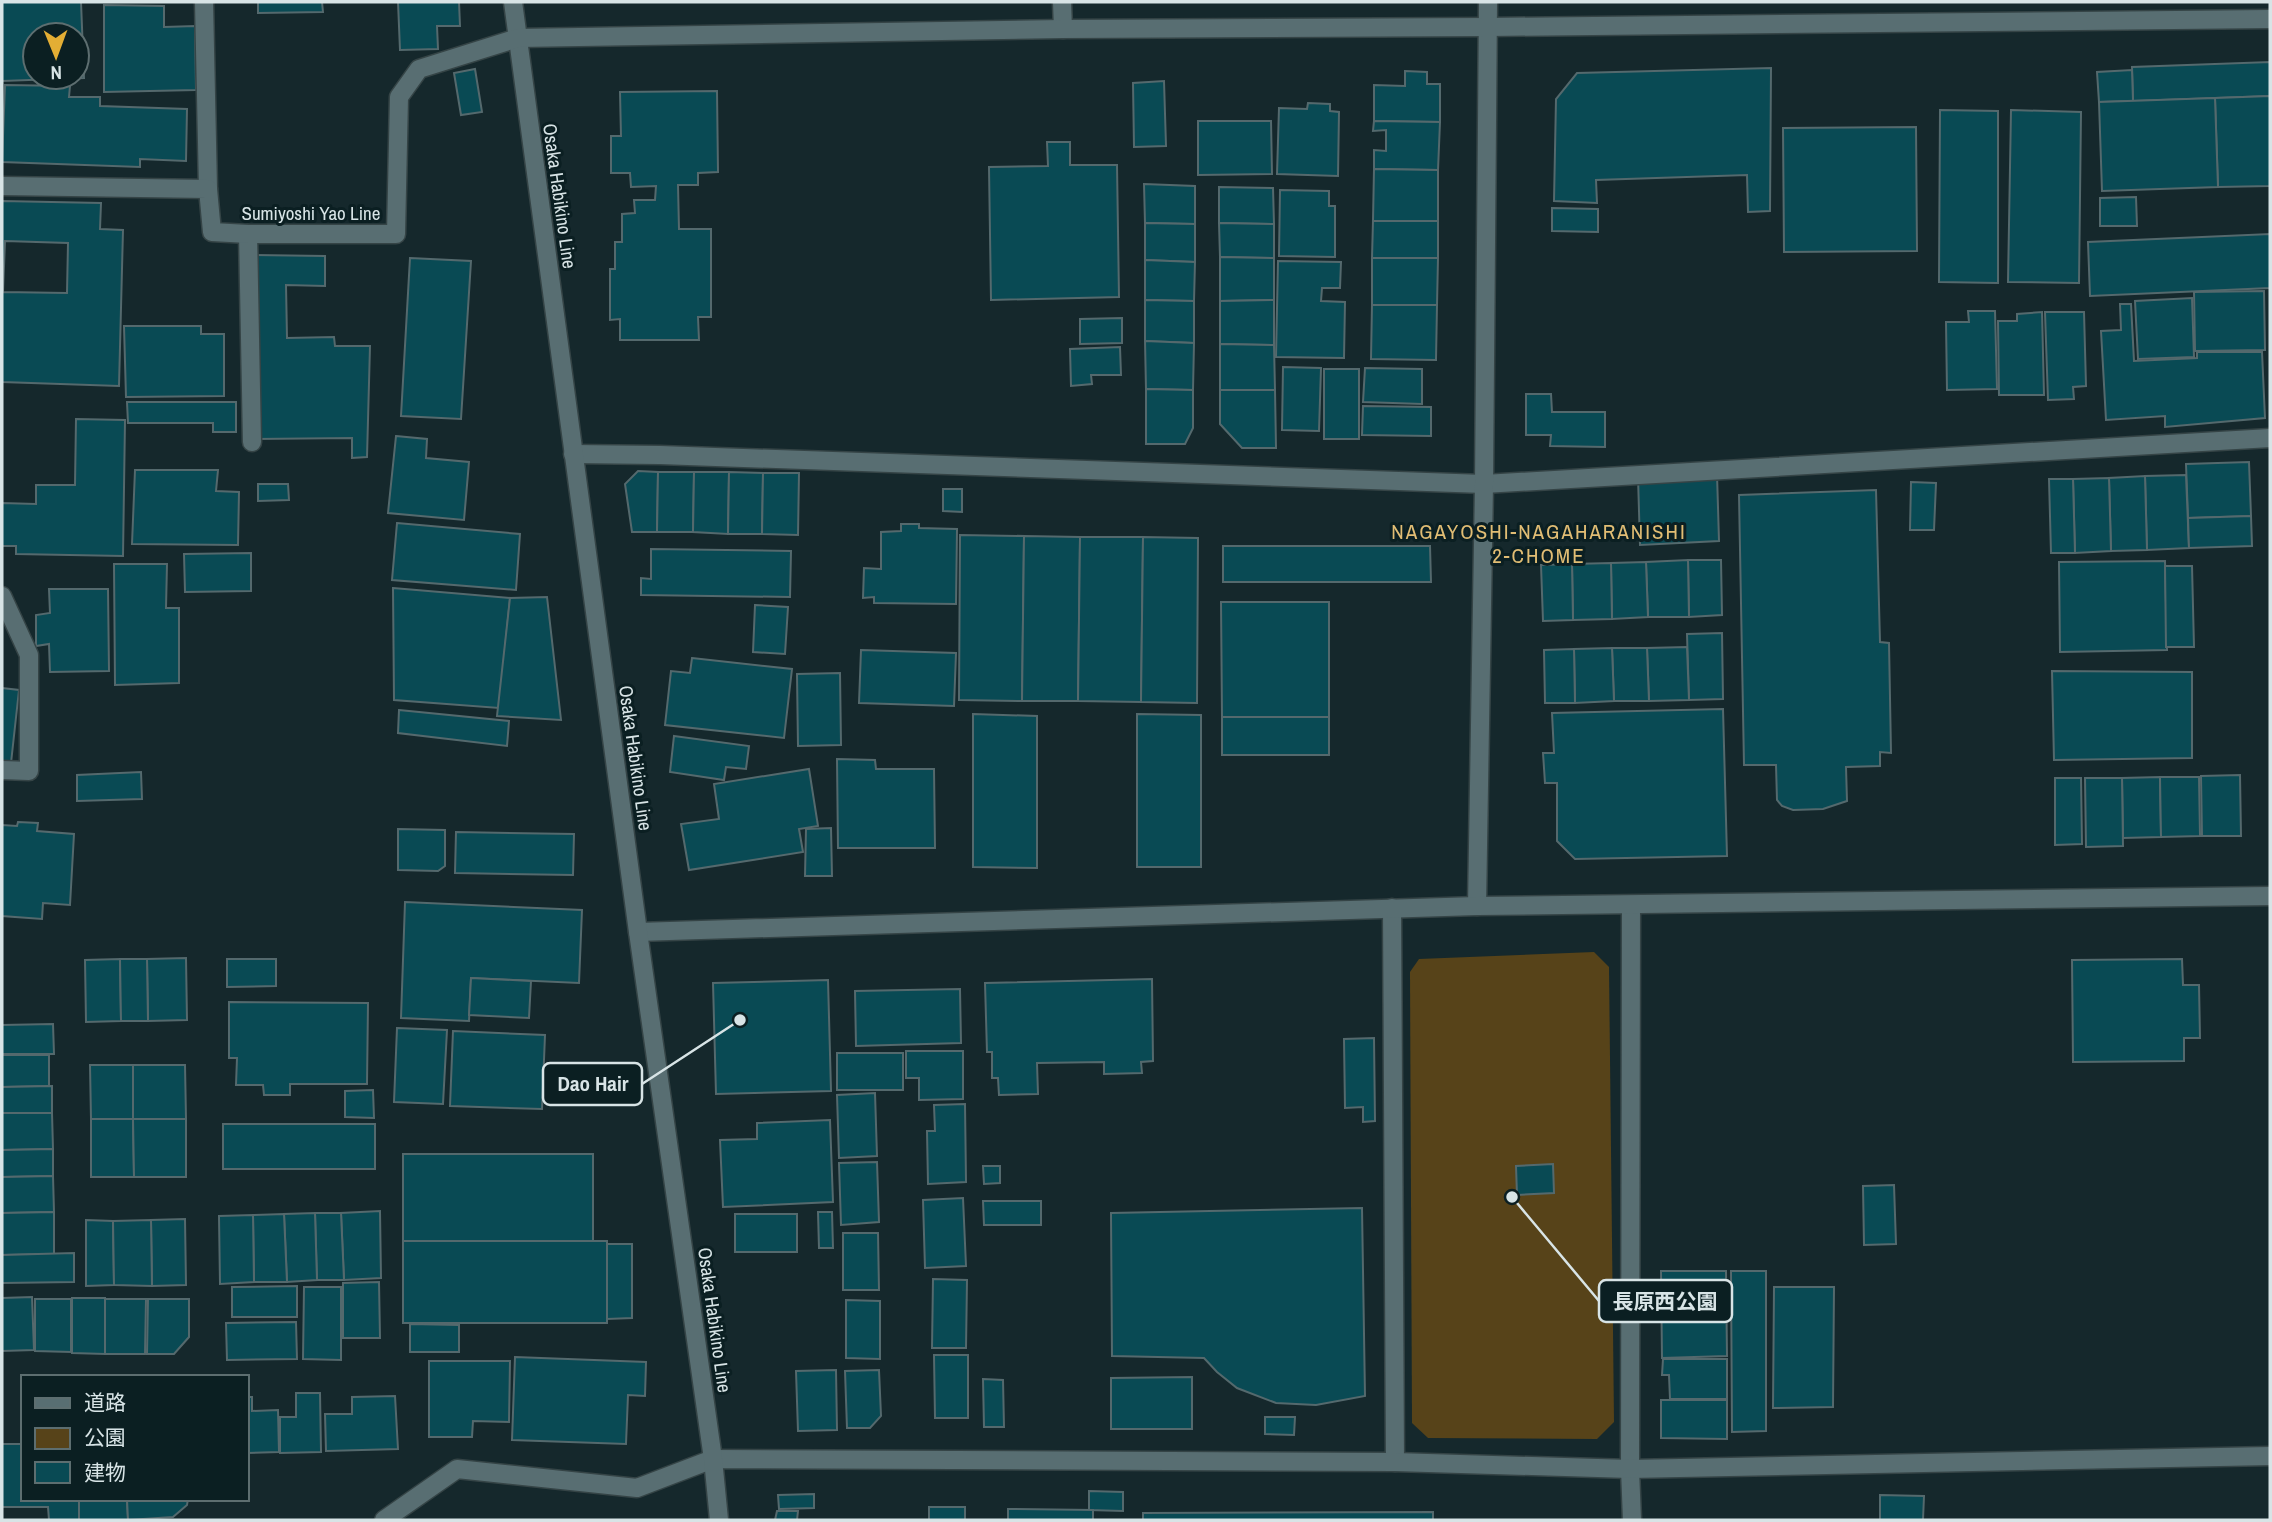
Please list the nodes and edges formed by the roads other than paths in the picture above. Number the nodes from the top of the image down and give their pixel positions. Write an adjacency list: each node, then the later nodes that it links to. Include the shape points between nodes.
1 (204, 2): 10 (street)
2 (513, 2): 8 (street, Osaka Habikino Line)
3 (1062, 2): 7 (street)
4 (1488, 2): 6 (street)
5 (2270, 19): 6 (street, Sumiyoshi Yao Line)
6 (1489, 27): 7 (street, Sumiyoshi Yao Line); 15 (street)
7 (1063, 29): 8 (street, Sumiyoshi Yao Line)
8 (518, 38): 11 (street, Sumiyoshi Yao Line, via 419,69 399,97 396,234); 14 (street, Osaka Habikino Line)
9 (2, 186): 10 (street)
10 (208, 189): 11 (street, Sumiyoshi Yao Line, via 212,232)
11 (248, 234): 13 (street)
12 (2270, 438): 15 (street)
13 (251, 442)
14 (573, 454): 15 (street); 22 (street, Osaka Habikino Line)
15 (1484, 484): 20 (street)
16 (2, 596): 17 (street, via 29,655 29,771)
17 (2, 770)
18 (2270, 895): 19 (street)
19 (1631, 905): 20 (street); 26 (street)
20 (1477, 906): 21 (street)
21 (1392, 908): 22 (street); 25 (street)
22 (638, 932): 24 (street, Osaka Habikino Line)
23 (2270, 1456): 26 (street)
24 (713, 1459): 25 (street); 27 (street, via 637,1488 457,1469); 28 (street, Osaka Habikino Line)
25 (1395, 1462): 26 (street)
26 (1630, 1469): 29 (street)
27 (384, 1520)
28 (719, 1520)
29 (1632, 1520)

